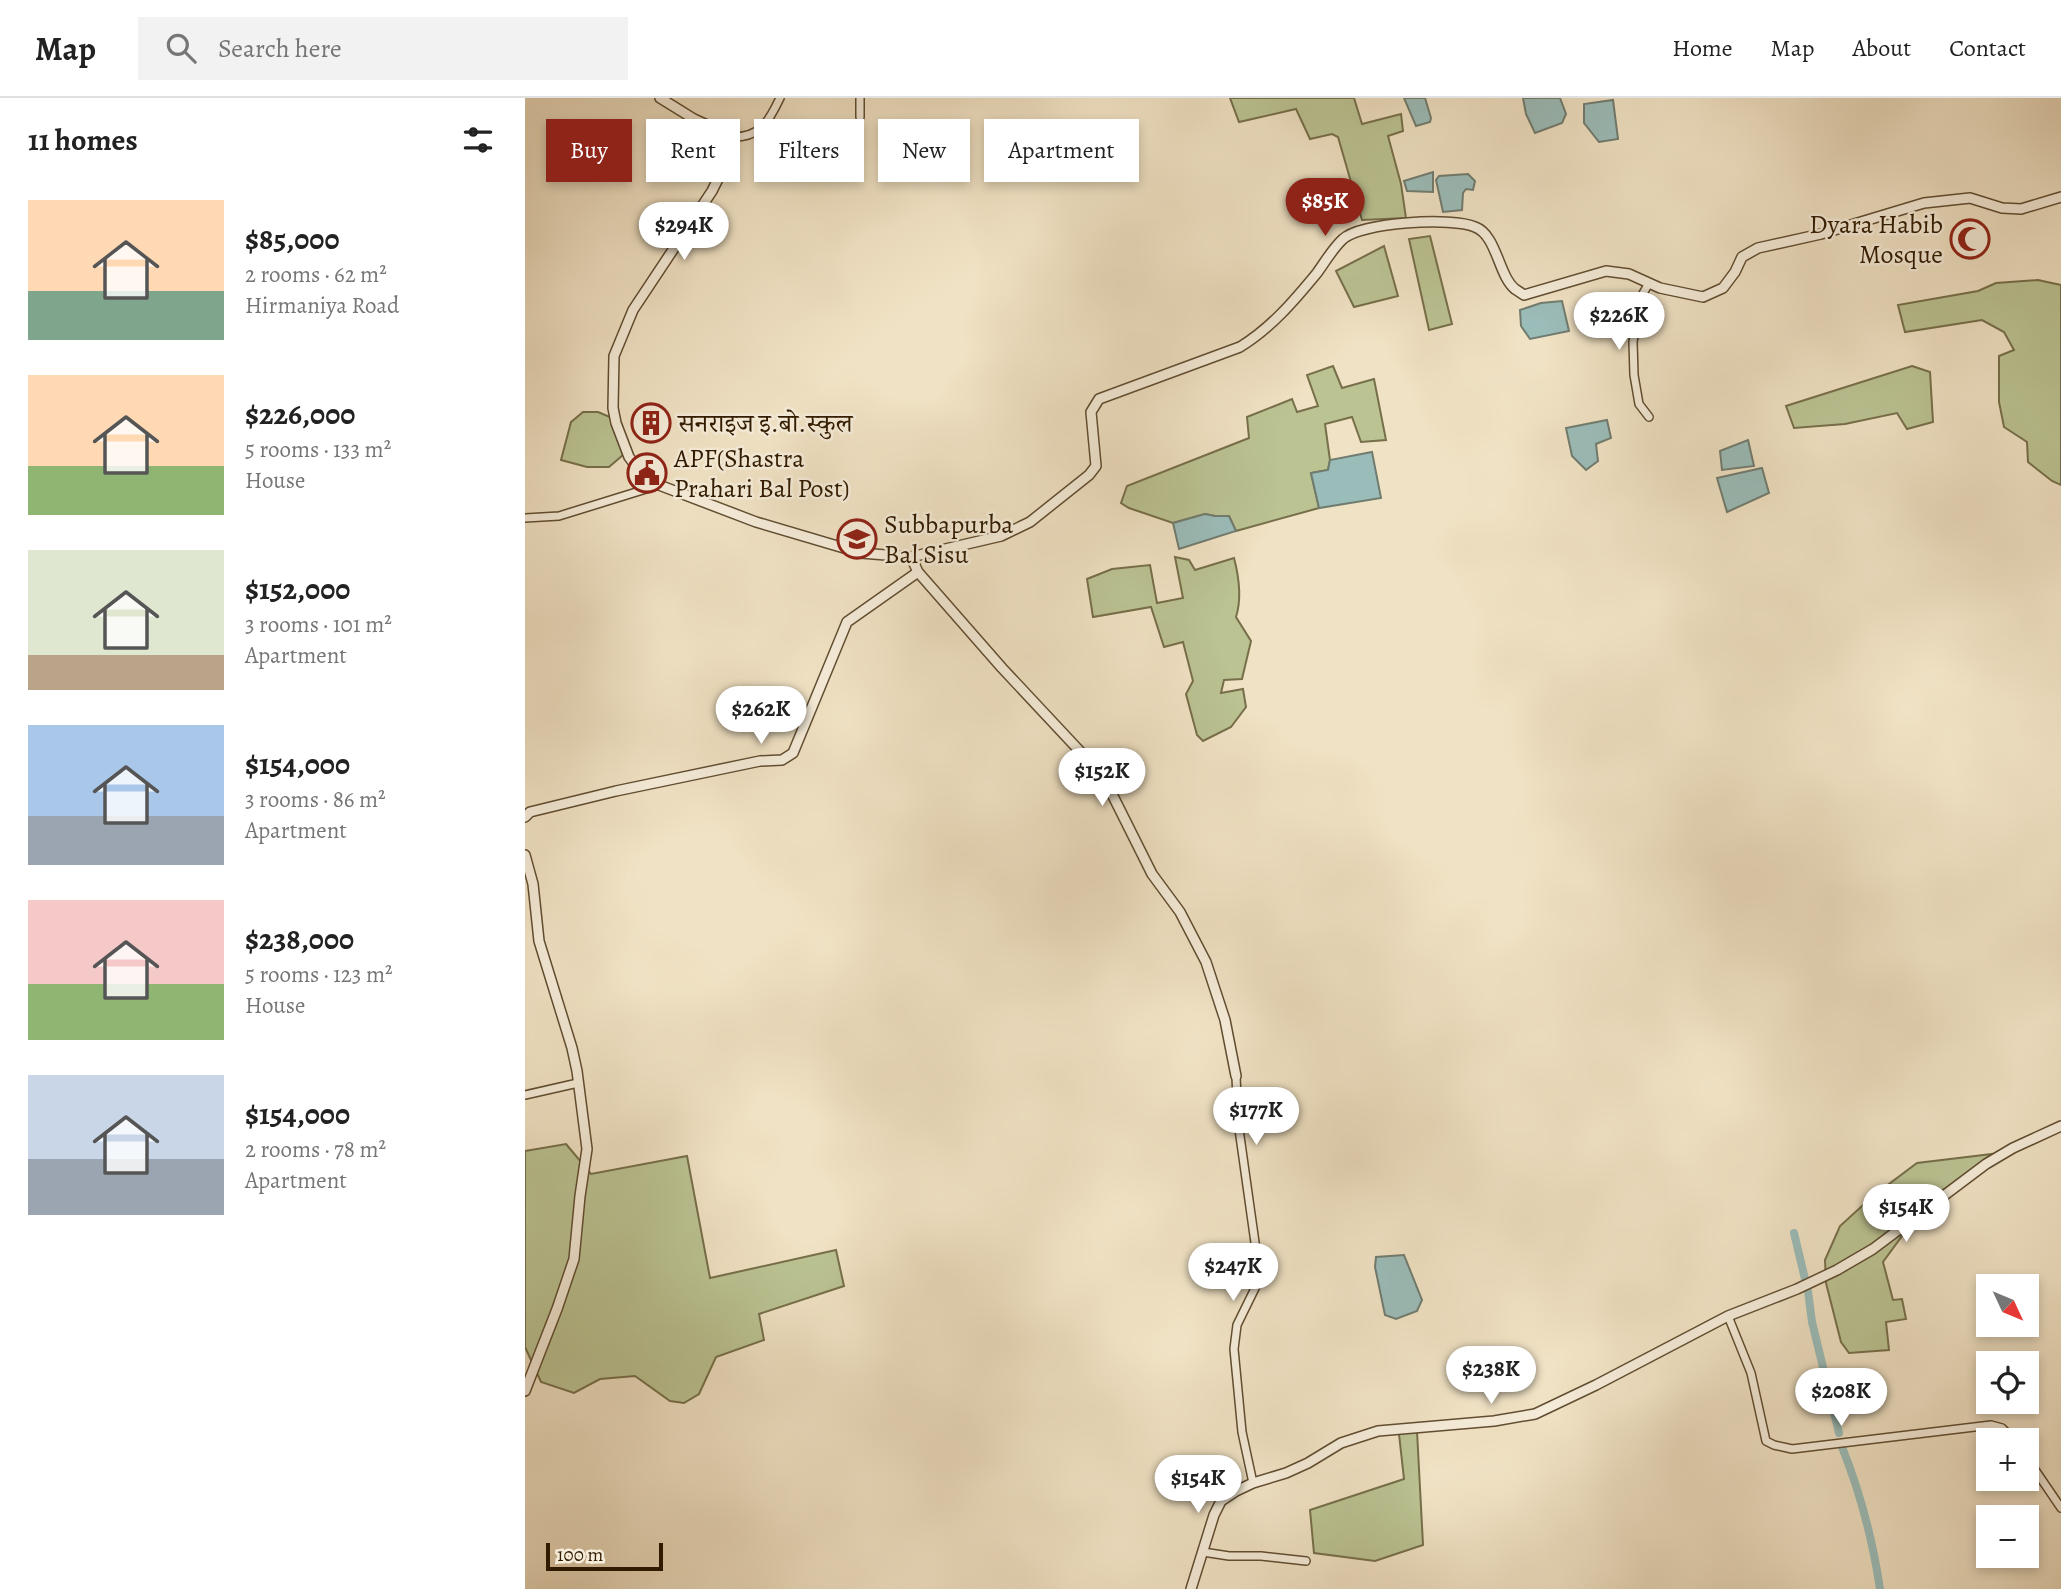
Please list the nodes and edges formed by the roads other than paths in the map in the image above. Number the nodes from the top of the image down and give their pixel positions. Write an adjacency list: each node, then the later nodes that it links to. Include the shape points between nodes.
1 (660, 98): 5 (street)
2 (781, 98): 6 (street, via 767,124)
3 (860, 98): 4 (street)
4 (860, 117)
5 (694, 119)
6 (740, 137)
7 (716, 182): 11 (street, via 633,310 614,356 616,423 629,457 641,473)
8 (2061, 197): 9 (street, via 2021,209 1970,198 1924,203 1758,248 1742,257 1723,288 1703,297)
9 (1649, 284): 10 (street, via 1641,297 1633,342 1639,404); 13 (street, via 1629,274 1606,271 1524,295 1513,288 1487,237 1476,227 1412,222 1345,237 1296,299 1260,335 1240,347 1099,399 1091,412 1095,466 1030,522 1001,536)
10 (1649, 417)
11 (659, 485): 12 (street, via 559,516); 13 (street, via 756,522 861,553)
12 (525, 518)
13 (911, 557): 14 (street)
14 (918, 572): 15 (street, via 847,622 793,753 782,760 616,791); 17 (street, via 1090,762 1111,792 1152,874 1180,912 1206,962 1225,1020)
15 (525, 817)
16 (525, 855): 18 (street, via 539,941)
17 (1236, 1076): 25 (street, via 1260,1278 1237,1325 1234,1349 1242,1432)
18 (578, 1083): 19 (street); 22 (street, via 587,1149 574,1259)
19 (525, 1095)
20 (2061, 1126): 21 (street, via 1986,1164 1874,1249 1797,1289)
21 (1728, 1316): 23 (street, via 1751,1373 1762,1431 1774,1445 1792,1449 1991,1425); 25 (street, via 1535,1414 1378,1431)
22 (525, 1391)
23 (2002, 1428)
24 (2039, 1476): 26 (street)
25 (1253, 1483): 27 (street, via 1221,1501)
26 (2061, 1508)
27 (1203, 1552): 28 (street); 29 (street)
28 (1306, 1561)
29 (1191, 1589)

